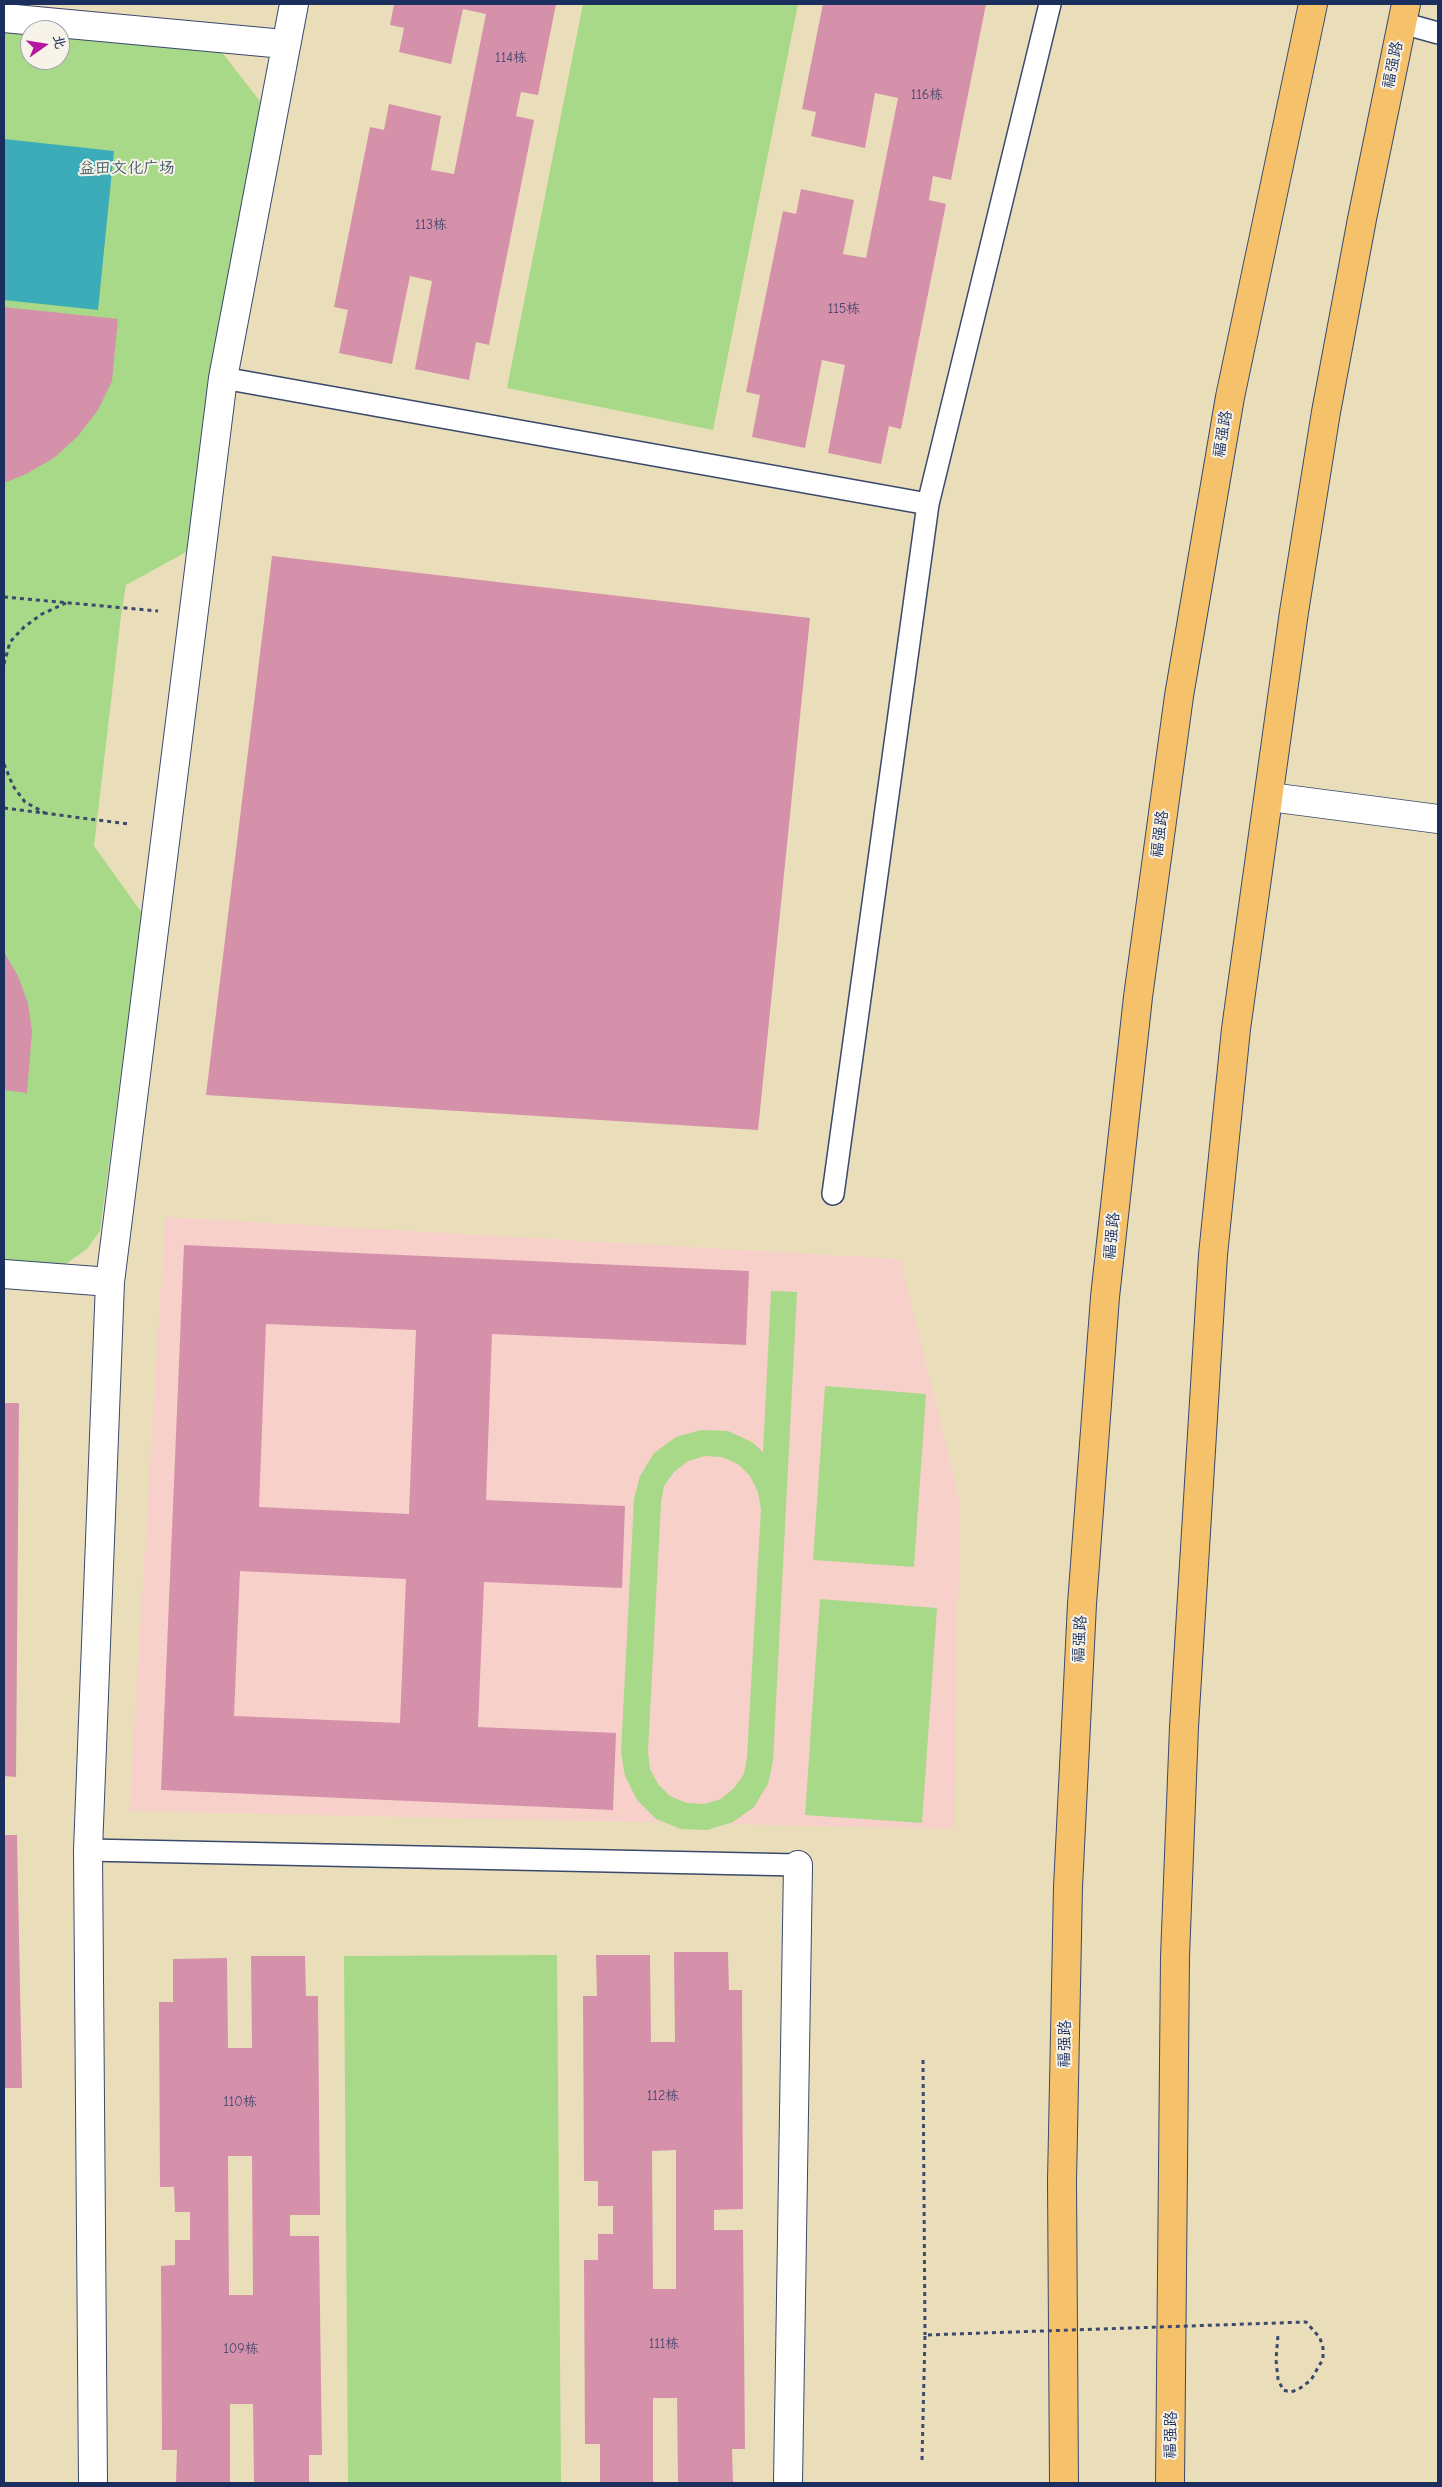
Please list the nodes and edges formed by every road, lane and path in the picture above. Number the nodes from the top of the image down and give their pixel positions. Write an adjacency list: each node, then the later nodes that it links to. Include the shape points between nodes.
1 (294, 4): 7 (street)
2 (1050, 4): 9 (lane)
3 (1313, 4): 31 (main road, 福强路, via 1230,397 1179,696 1138,997 1105,1297 1082,1604 1068,1886 1062,2181)
4 (1404, 13): 6 (lane); 15 (main road, 福强路, via 1326,412 1294,612)
5 (4, 18): 7 (street)
6 (1438, 33)
7 (284, 44): 8 (street)
8 (222, 378): 9 (lane); 12 (street)
9 (928, 504): 20 (lane)
10 (4, 597): 11 (path)
11 (66, 602): 12 (path); 13 (path, via 24,627 10,642)
12 (194, 614): 19 (street)
13 (4, 664)
14 (4, 764): 17 (path, via 13,786 25,802)
15 (1270, 797): 18 (street); 32 (main road, 福强路, via 1236,1029 1213,1255 1184,1727 1174,1957)
16 (4, 808): 17 (path)
17 (48, 814): 19 (path)
18 (1438, 819)
19 (167, 828): 22 (street)
20 (833, 1194)
21 (4, 1274): 22 (street)
22 (110, 1282): 23 (street)
23 (88, 1850): 24 (lane); 29 (street)
24 (798, 1865): 30 (street)
25 (923, 2060): 26 (path)
26 (925, 2335): 27 (path, bridge, via 1306,2322 1320,2338 1323,2359 1311,2380 1290,2392 1283,2390 1278,2379); 28 (path, bridge)
27 (1278, 2335)
28 (922, 2460)
29 (93, 2483)
30 (788, 2483)
31 (1064, 2483)
32 (1170, 2483)

